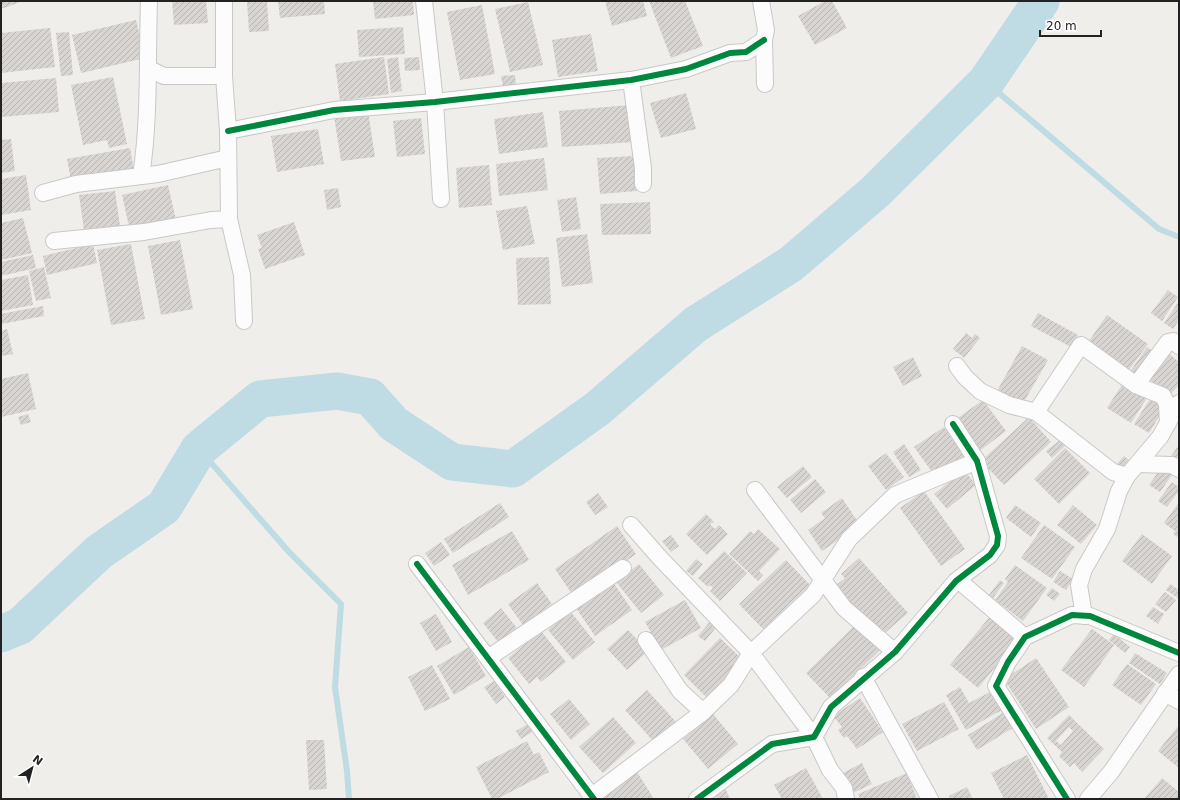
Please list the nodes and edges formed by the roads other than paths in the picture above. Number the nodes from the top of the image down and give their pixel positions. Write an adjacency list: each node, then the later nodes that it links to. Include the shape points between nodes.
1 (148, 1): 6 (street)
2 (224, 1): 7 (street)
3 (424, 1): 10 (street)
4 (761, 1): 5 (street, via 766,30)
5 (764, 40): 8 (street, via 746,52 730,53 686,69); 9 (street)
6 (149, 69): 7 (street, via 164,76); 13 (street)
7 (224, 76): 11 (street)
8 (631, 80): 10 (street); 14 (street)
9 (765, 84)
10 (435, 102): 11 (street, via 334,110); 16 (street)
11 (228, 131): 12 (street)
12 (228, 158): 13 (street); 17 (street)
13 (141, 176): 15 (street, via 76,184)
14 (643, 184)
15 (44, 193)
16 (441, 199)
17 (229, 219): 18 (street, via 144,232); 19 (street, via 242,275)
18 (54, 241)
19 (244, 321)
20 (1179, 346): 22 (street, via 1173,341 1168,342)
21 (957, 366): 24 (street, via 980,391 1009,405)
22 (1136, 385): 24 (street, via 1081,345); 25 (street, via 1166,399)
23 (1179, 404): 25 (street)
24 (1036, 412): 30 (street)
25 (1168, 422): 28 (street)
26 (953, 424): 27 (street)
27 (977, 461): 35 (street, via 895,495 849,538); 36 (street, via 998,536 997,545 990,555)
28 (1138, 464): 29 (street, via 1172,465); 30 (street)
29 (1179, 469)
30 (1120, 474): 37 (street, via 1120,491 1107,529 1084,569 1079,584)
31 (755, 490): 35 (street)
32 (631, 525): 41 (street)
33 (417, 564): 43 (street)
34 (623, 568): 43 (street)
35 (823, 579): 40 (street, via 844,608); 41 (street, via 813,595)
36 (958, 580): 38 (street); 40 (street)
37 (1084, 616): 38 (street, via 1072,615); 42 (street, via 1090,616)
38 (1025, 636): 53 (street, via 996,686)
39 (646, 640): 47 (street, via 680,690)
40 (895, 652): 45 (street)
41 (751, 653): 47 (street, via 731,685); 48 (street)
42 (1179, 653)
43 (488, 658): 49 (street)
44 (1179, 674): 46 (street)
45 (864, 677): 48 (street, via 831,707); 52 (street)
46 (1172, 697): 54 (street)
47 (703, 712): 49 (street)
48 (814, 738): 50 (street, via 772,744); 51 (street, via 830,770 844,788)
49 (593, 797)
50 (697, 799)
51 (846, 799)
52 (930, 799)
53 (1067, 799)
54 (1088, 799)

